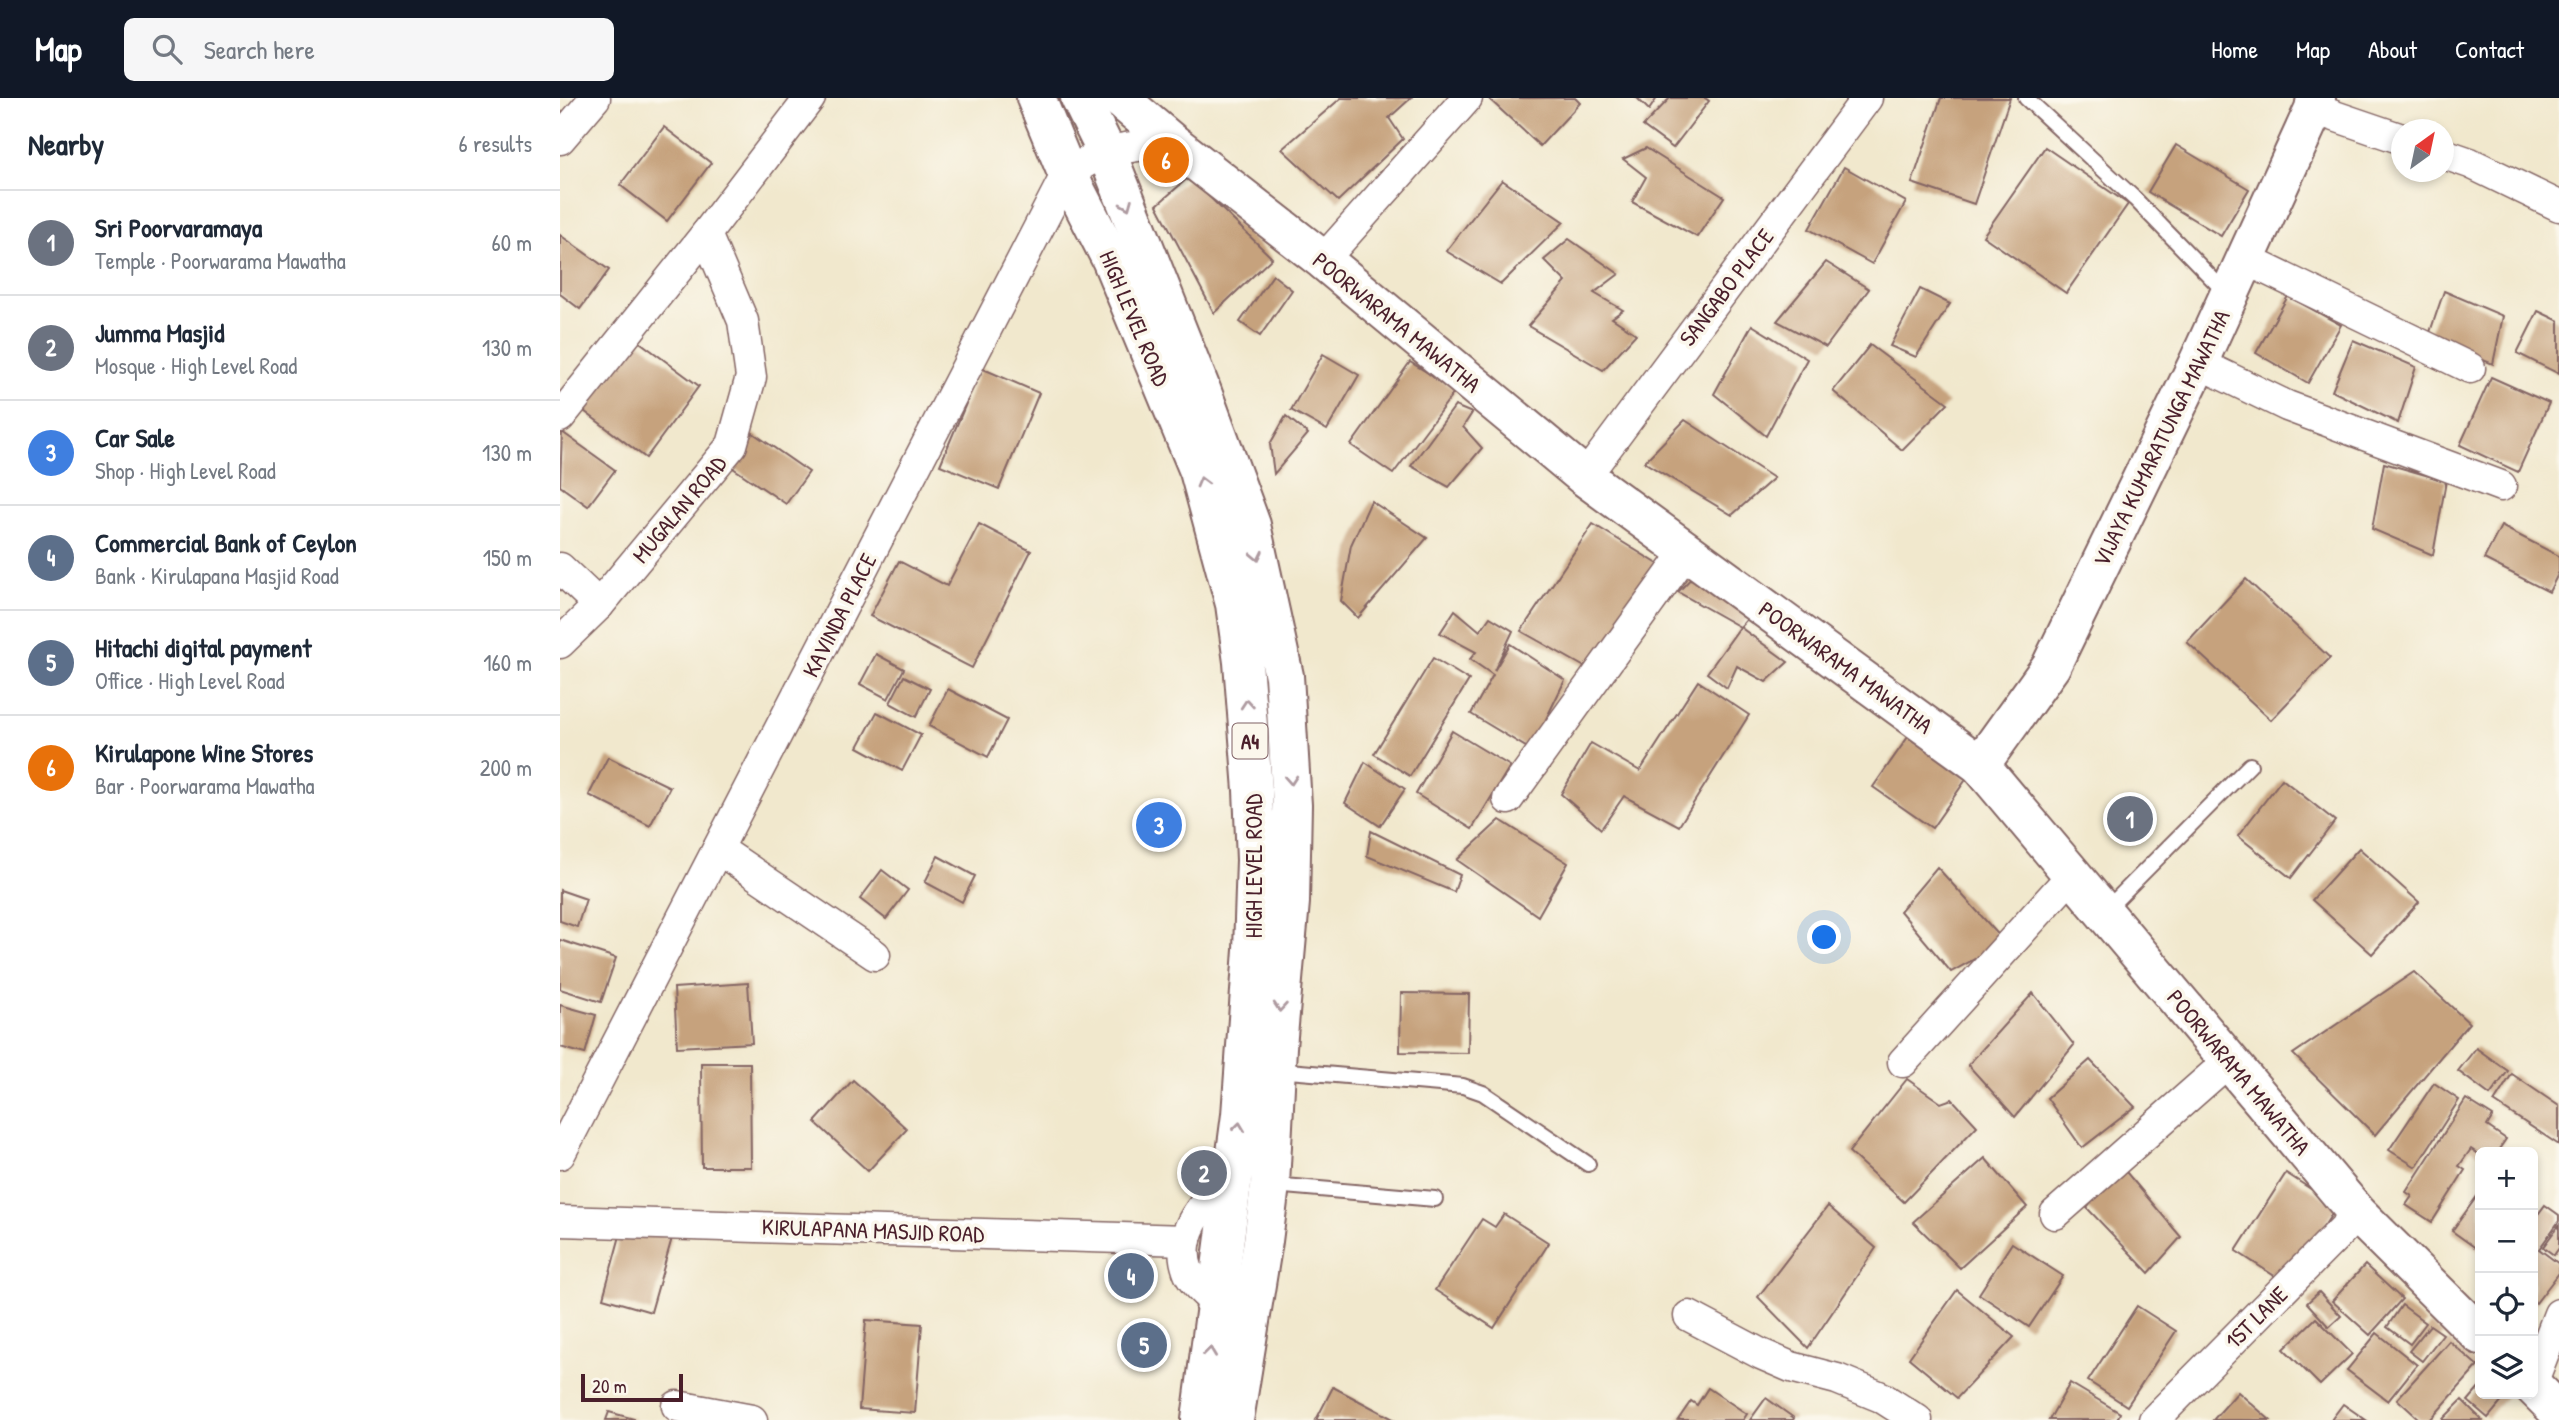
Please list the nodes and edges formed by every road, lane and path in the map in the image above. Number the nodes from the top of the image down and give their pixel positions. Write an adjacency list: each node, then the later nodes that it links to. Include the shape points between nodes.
1 (595, 98): 11 (street)
2 (810, 98): 17 (street)
3 (1036, 98): 15 (main road, HIGH LEVEL ROAD / A4)
4 (1080, 98): 13 (main road, HIGH LEVEL ROAD / A4)
5 (1119, 98): 12 (main road, POORWARAMA MAWATHA)
6 (1467, 98): 19 (street)
7 (1867, 98): 24 (street, SANGABO PLACE)
8 (2026, 98): 20 (lane, via 2135,199)
9 (2315, 103): 10 (street); 18 (main road, VIJAYA KUMARATUNGA MAWATHA)
10 (2391, 134)
11 (560, 139)
12 (1170, 141): 13 (street); 19 (main road, POORWARAMA MAWATHA)
13 (1105, 151): 15 (street); 39 (main road, HIGH LEVEL ROAD / A4, one-way to 39, via 1251,525 1284,677 1292,805 1290,902)
14 (2454, 157): 16 (street)
15 (1067, 173): 33 (street, KAVINDA PLACE); 42 (main road, HIGH LEVEL ROAD / A4, one-way to 15, via 1241,1115 1256,860 1235,604 1199,471 1111,259)
16 (2559, 206)
17 (706, 234): 23 (street); 28 (street, MUGALAN ROAD, via 743,321 751,377 732,445)
18 (2245, 259): 20 (main road, VIJAYA KUMARATUNGA MAWATHA); 22 (street)
19 (1323, 260): 24 (main road, POORWARAMA MAWATHA)
20 (2228, 296): 21 (main road, VIJAYA KUMARATUNGA MAWATHA)
21 (2198, 363): 25 (street, via 2287,406); 30 (main road, VIJAYA KUMARATUNGA MAWATHA, via 2051,666)
22 (2470, 368)
23 (560, 417)
24 (1585, 477): 26 (main road, POORWARAMA MAWATHA)
25 (2501, 486)
26 (1686, 551): 30 (main road, POORWARAMA MAWATHA); 32 (street)
27 (560, 568): 28 (street)
28 (599, 605): 29 (street, MUGALAN ROAD)
29 (560, 643)
30 (1980, 765): 34 (main road, POORWARAMA MAWATHA)
31 (2250, 765): 35 (lane)
32 (1508, 799)
33 (718, 849): 36 (street); 40 (street, KAVINDA PLACE)
34 (2073, 874): 35 (main road, POORWARAMA MAWATHA); 38 (street)
35 (2104, 912): 37 (main road, POORWARAMA MAWATHA)
36 (875, 955)
37 (2230, 1060): 45 (street); 46 (main road, POORWARAMA MAWATHA)
38 (1903, 1062)
39 (1276, 1070): 41 (lane, via 1463,1086 1483,1093); 43 (main road, HIGH LEVEL ROAD / A4)
40 (560, 1154)
41 (1588, 1164)
42 (1233, 1173): 48 (street, via 1198,1211); 49 (main road, HIGH LEVEL ROAD / A4)
43 (1270, 1185): 44 (lane); 59 (main road, HIGH LEVEL ROAD / A4)
44 (1435, 1199)
45 (2055, 1214)
46 (2358, 1214): 52 (main road, POORWARAMA MAWATHA); 61 (street, 1ST LANE)
47 (560, 1221): 48 (street, KIRULAPANA MASJID ROAD)
48 (1186, 1240): 49 (street, via 1188,1273)
49 (1216, 1304): 58 (main road, HIGH LEVEL ROAD / A4, one-way to 49)
50 (2559, 1314): 53 (street)
51 (1689, 1316): 60 (street, via 1791,1367 1881,1397)
52 (2475, 1330)
53 (2538, 1371)
54 (2538, 1389): 56 (main road)
55 (677, 1406): 57 (street)
56 (2559, 1412)
57 (752, 1420)
58 (1201, 1420)
59 (1234, 1420)
60 (1917, 1420)
61 (2154, 1420)

